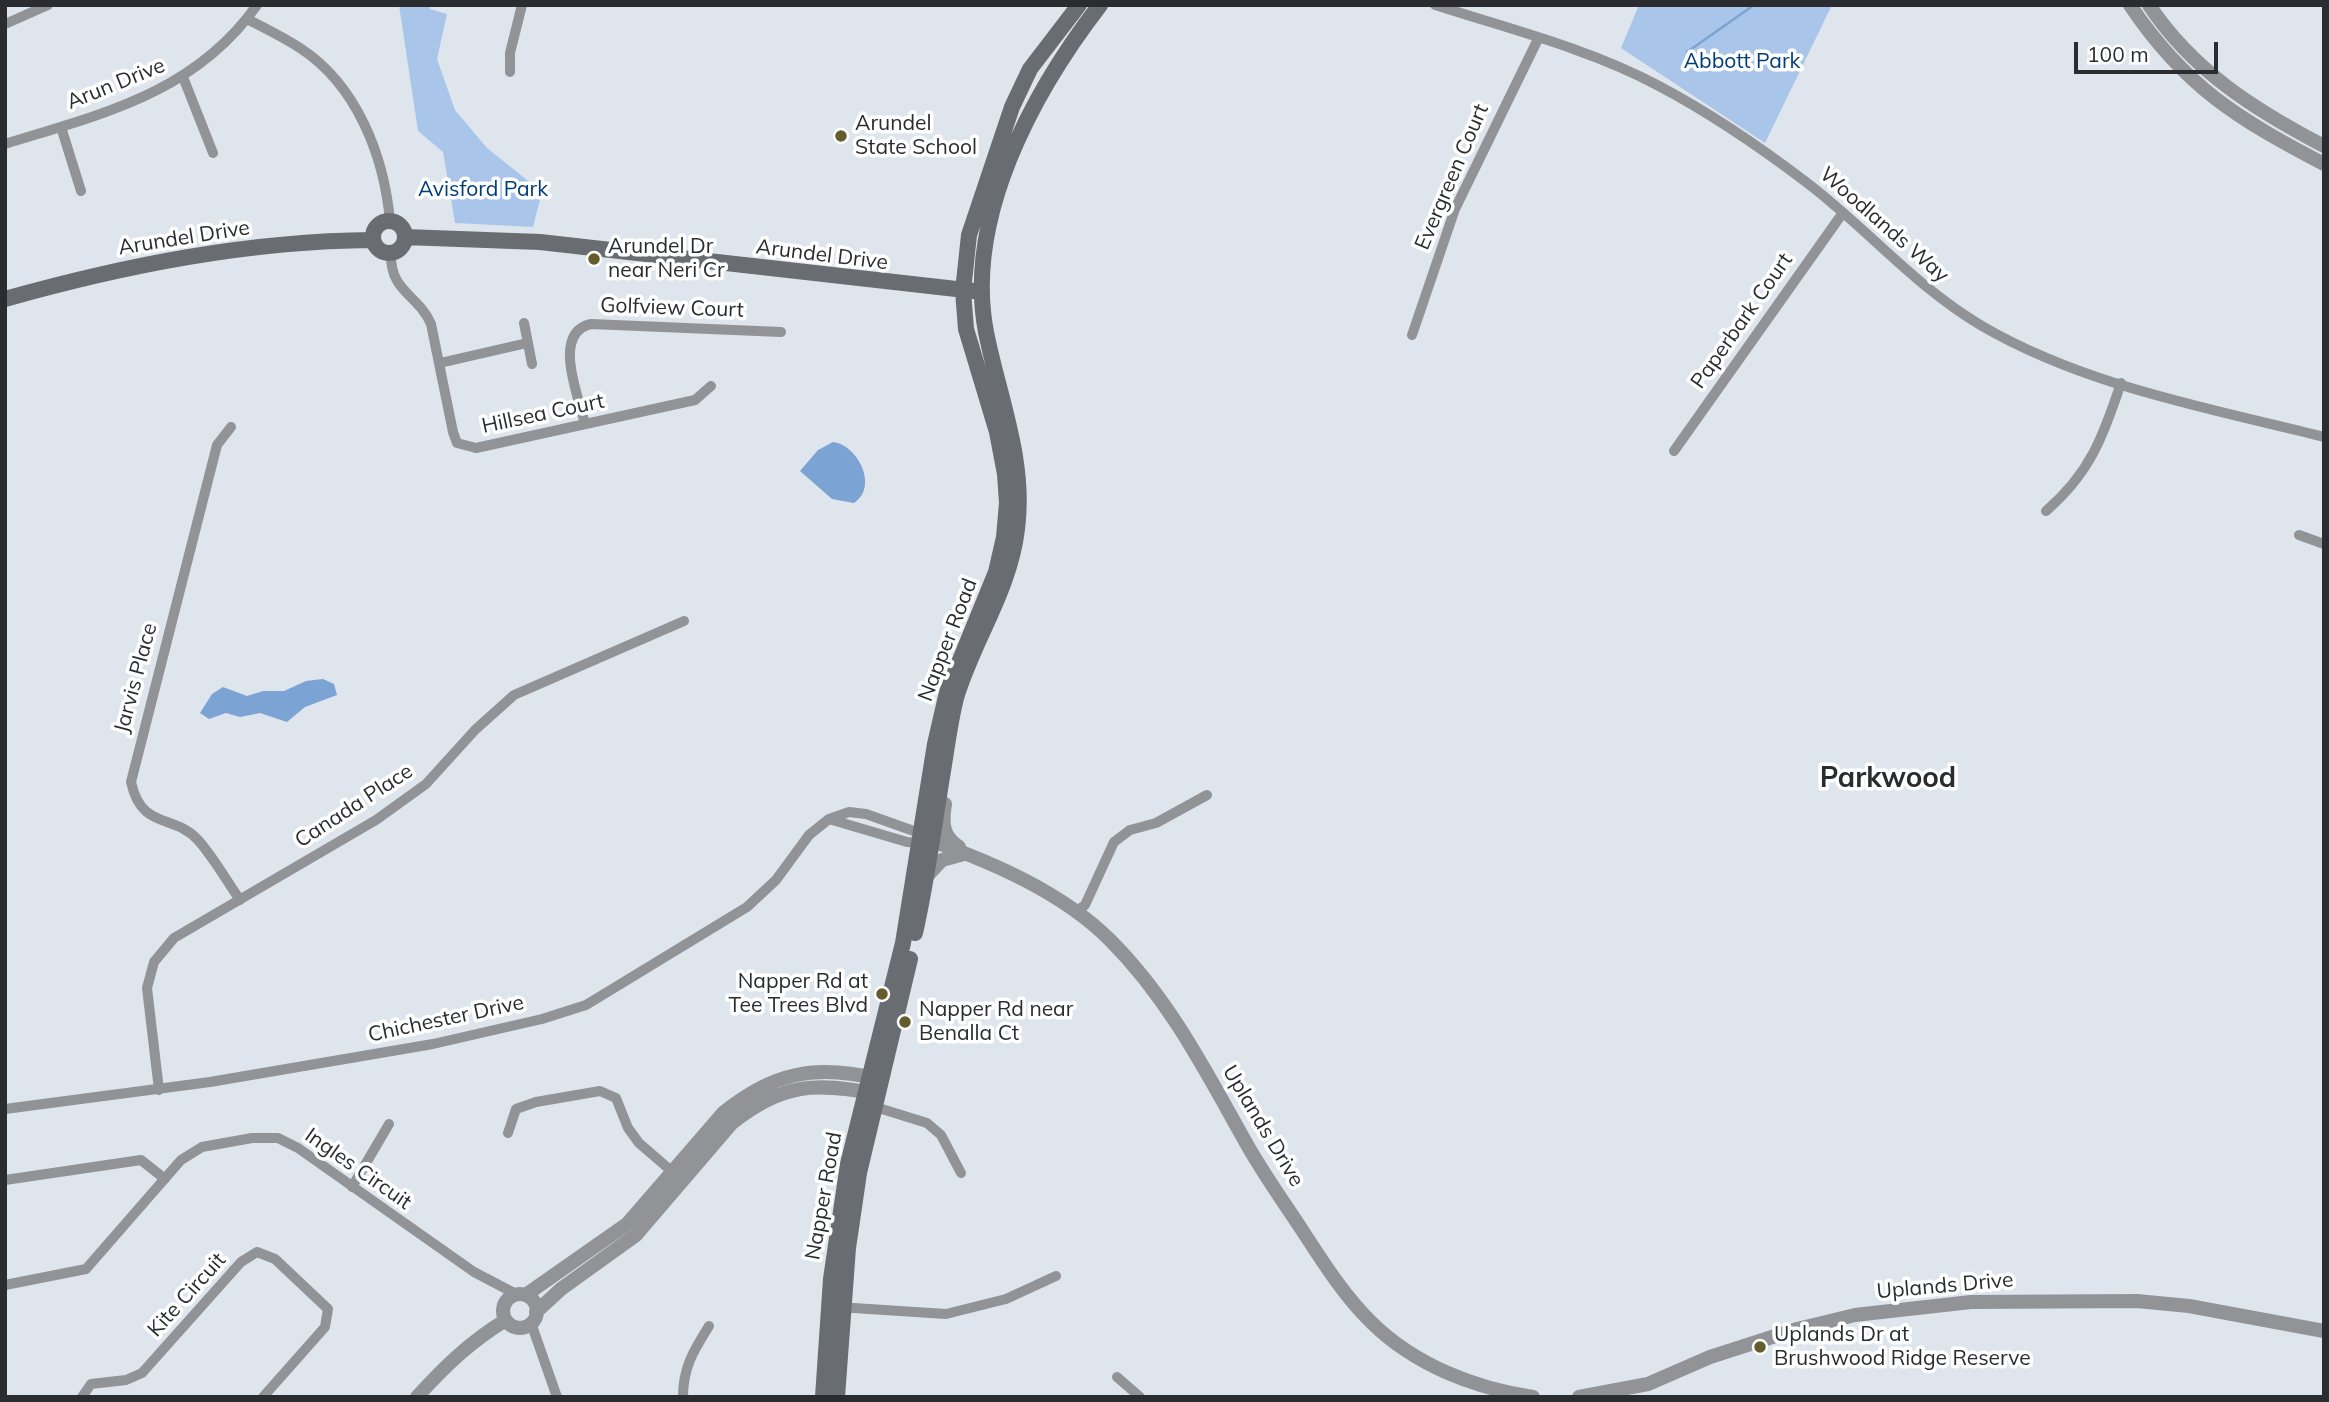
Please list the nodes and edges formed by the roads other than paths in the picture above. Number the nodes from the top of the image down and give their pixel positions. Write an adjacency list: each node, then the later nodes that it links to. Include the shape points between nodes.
1 (48, 5): 10 (street)
2 (257, 5): 9 (street, Arun Drive)
3 (522, 5): 12 (street)
4 (1079, 5): 25 (main road, Napper Road, via 1030,69 1012,107 977,202)
5 (1100, 5): 26 (main road, Napper Road, via 1058,63 1027,122 989,226)
6 (1435, 5): 11 (street, Woodlands Way)
7 (2130, 5): 18 (street, via 2189,78 2225,108)
8 (2149, 5): 16 (street, via 2200,66 2234,95)
9 (247, 19): 13 (street, Arun Drive); 21 (street, via 302,49 340,86 370,135 382,167)
10 (5, 24)
11 (1538, 38): 20 (street, Woodlands Way, via 1659,86 1726,126 1807,183); 30 (street, Evergreen Court, via 1455,209)
12 (510, 72)
13 (183, 77): 14 (street, Arun Drive, via 162,90); 17 (street)
14 (61, 127): 15 (street, Arun Drive); 19 (street)
15 (5, 144)
16 (2324, 146)
17 (213, 153)
18 (2324, 164)
19 (80, 191)
20 (1842, 214): 34 (street, Woodlands Way, via 1923,287 1982,325 2034,353); 39 (street, Paperbark Court)
21 (390, 221): 22 (main road, via 401,226); 23 (main road, via 380,225)
22 (405, 237): 24 (main road, via 401,248); 25 (main road, Arundel Drive, via 540,242)
23 (373, 240): 24 (main road, via 379,250); 27 (main road, Arundel Drive, via 220,251 82,278)
24 (391, 254): 32 (street, Hillsea Court, via 395,281 425,310)
25 (963, 291): 26 (main road, Arundel Drive); 46 (main road, Napper Road, via 968,341 997,432 1005,474 1006,521 996,572 947,692)
26 (983, 292): 44 (main road, Napper Road, via 986,330 1018,458 1017,530 1000,596 956,698)
27 (5, 299)
28 (524, 323): 31 (street)
29 (781, 332): 36 (street, Golfview Court, via 580,326 572,337 570,358)
30 (1412, 335)
31 (527, 343): 32 (street); 33 (street)
32 (440, 363): 36 (street, Hillsea Court, via 453,432 457,443 465,447)
33 (532, 364)
34 (2121, 383): 38 (street, Woodlands Way); 40 (street, via 2102,441 2066,494)
35 (711, 386): 36 (street, Hillsea Court, via 695,400)
36 (585, 424)
37 (231, 427): 49 (street, Jarvis Place, via 217,445 131,782 135,800 147,813 196,838)
38 (2324, 438)
39 (1674, 451)
40 (2046, 512)
41 (2299, 535): 42 (street)
42 (2324, 544)
43 (684, 621): 49 (street, Canada Place, via 513,695 426,783 376,820)
44 (946, 751): 46 (main road, Napper Road); 47 (street, via 943,824 952,842)
45 (1207, 795): 50 (street, via 1114,842 1085,905)
46 (924, 839): 47 (street, Uplands Drive); 48 (main road, Napper Road); 51 (street, Chichester Drive, via 829,820 809,835 776,880 747,907 586,1004 542,1019 433,1044); 52 (main road, Napper Road)
47 (969, 854): 48 (street, via 951,855); 50 (street, Uplands Drive)
48 (928, 875): 52 (main road, Napper Road)
49 (240, 900): 51 (street, Canada Place, via 174,938 154,962 148,988)
50 (1076, 912): 78 (street, Uplands Drive, via 1109,939 1176,1019 1281,1199 1330,1273 1372,1323 1401,1346 1460,1378)
51 (159, 1090): 53 (street, Chichester Drive)
52 (872, 1092): 56 (street, via 935,1129); 57 (street, via 828,1085 778,1095 732,1122); 64 (main road, Napper Road)
53 (5, 1109)
54 (389, 1124): 60 (street)
55 (508, 1133): 57 (street, via 516,1109 600,1091 616,1097 628,1129)
56 (961, 1174)
57 (677, 1176): 63 (street, via 627,1224); 65 (street, via 636,1235 561,1289)
58 (164, 1179): 59 (street, via 141,1160); 60 (street, Ingles Circuit, via 181,1160 202,1147 278,1138); 62 (street, Ingles Circuit, via 86,1269)
59 (5, 1180)
60 (352, 1186): 63 (street, Ingles Circuit, via 474,1272)
61 (1056, 1276): 64 (street, via 1006,1298 946,1314)
62 (5, 1285)
63 (522, 1294): 65 (street); 66 (street, via 505,1302)
64 (836, 1306): 75 (main road, Napper Road); 76 (main road, Napper Road)
65 (534, 1317): 66 (street, via 516,1327); 73 (street)
66 (506, 1320): 72 (street, via 460,1352)
67 (709, 1326): 74 (street, via 688,1358)
68 (2324, 1331): 79 (street, Uplands Drive, via 2137,1301 1944,1304 1855,1315 1797,1329 1710,1357 1648,1384)
69 (1117, 1377): 77 (street)
70 (82, 1397): 71 (street, Kite Circuit, via 91,1384 142,1373 241,1262 257,1252 275,1259 328,1309 325,1327)
71 (263, 1397)
72 (417, 1397)
73 (557, 1397)
74 (684, 1397)
75 (824, 1397)
76 (837, 1397)
77 (1140, 1397)
78 (1533, 1397)
79 (1579, 1397)

